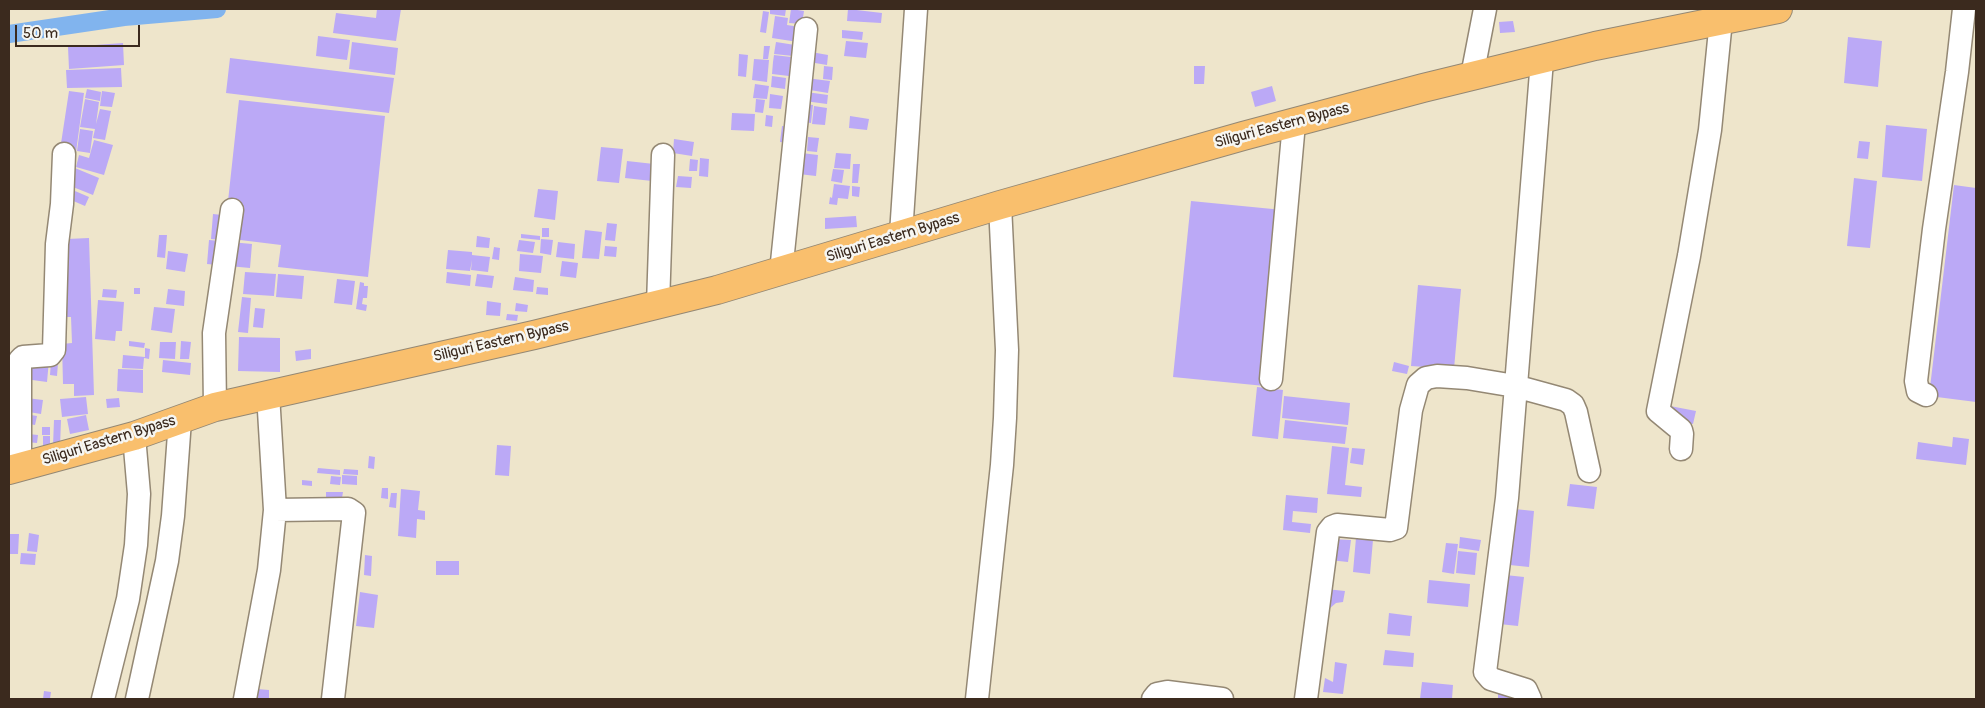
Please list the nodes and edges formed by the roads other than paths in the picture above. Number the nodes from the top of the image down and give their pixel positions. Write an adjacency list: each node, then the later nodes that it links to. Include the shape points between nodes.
1 (916, 9): 14 (street)
2 (1485, 9): 8 (street)
3 (1964, 9): 20 (street, via 1916,381 1918,391)
4 (1768, 10): 5 (main road, Siliguri Eastern Bypass)
5 (1721, 20): 7 (main road, Siliguri Eastern Bypass); 24 (street, via 1710,130 1658,411 1680,430)
6 (806, 29): 15 (street)
7 (1542, 60): 8 (main road, Siliguri Eastern Bypass); 18 (street)
8 (1472, 76): 9 (main road, Siliguri Eastern Bypass)
9 (1294, 123): 12 (main road, Siliguri Eastern Bypass); 17 (street)
10 (64, 154): 25 (street, via 54,350 50,354 20,360)
11 (663, 155): 16 (street)
12 (1000, 205): 14 (main road, Siliguri Eastern Bypass); 32 (street, via 1007,350 1002,465)
13 (232, 210): 21 (street, via 214,333)
14 (901, 234): 15 (main road, Siliguri Eastern Bypass)
15 (781, 272): 16 (main road, Siliguri Eastern Bypass)
16 (658, 305): 19 (main road, Siliguri Eastern Bypass)
17 (1271, 379)
18 (1515, 386): 26 (street, via 1559,397 1573,405); 35 (street, via 1437,376 1426,378 1418,385 1411,410 1396,528 1337,525 1328,532); 36 (street, via 1506,498 1485,672 1490,680 1523,688)
19 (268, 394): 21 (main road, Siliguri Eastern Bypass); 27 (street)
20 (1926, 394)
21 (216, 408): 22 (main road, Siliguri Eastern Bypass)
22 (180, 420): 23 (main road, Siliguri Eastern Bypass); 29 (street, via 174,516)
23 (134, 436): 25 (main road, Siliguri Eastern Bypass); 28 (street, via 139,494 136,545 128,599)
24 (1681, 449)
25 (14, 469)
26 (1589, 472)
27 (275, 510): 30 (street, via 269,570); 31 (street, via 348,509 354,513)
28 (103, 699)
29 (137, 699)
30 (245, 699)
31 (333, 699)
32 (977, 699)
33 (1153, 699): 34 (street, via 1157,694 1167,692)
34 (1222, 699)
35 (1306, 699)
36 (1530, 699)

